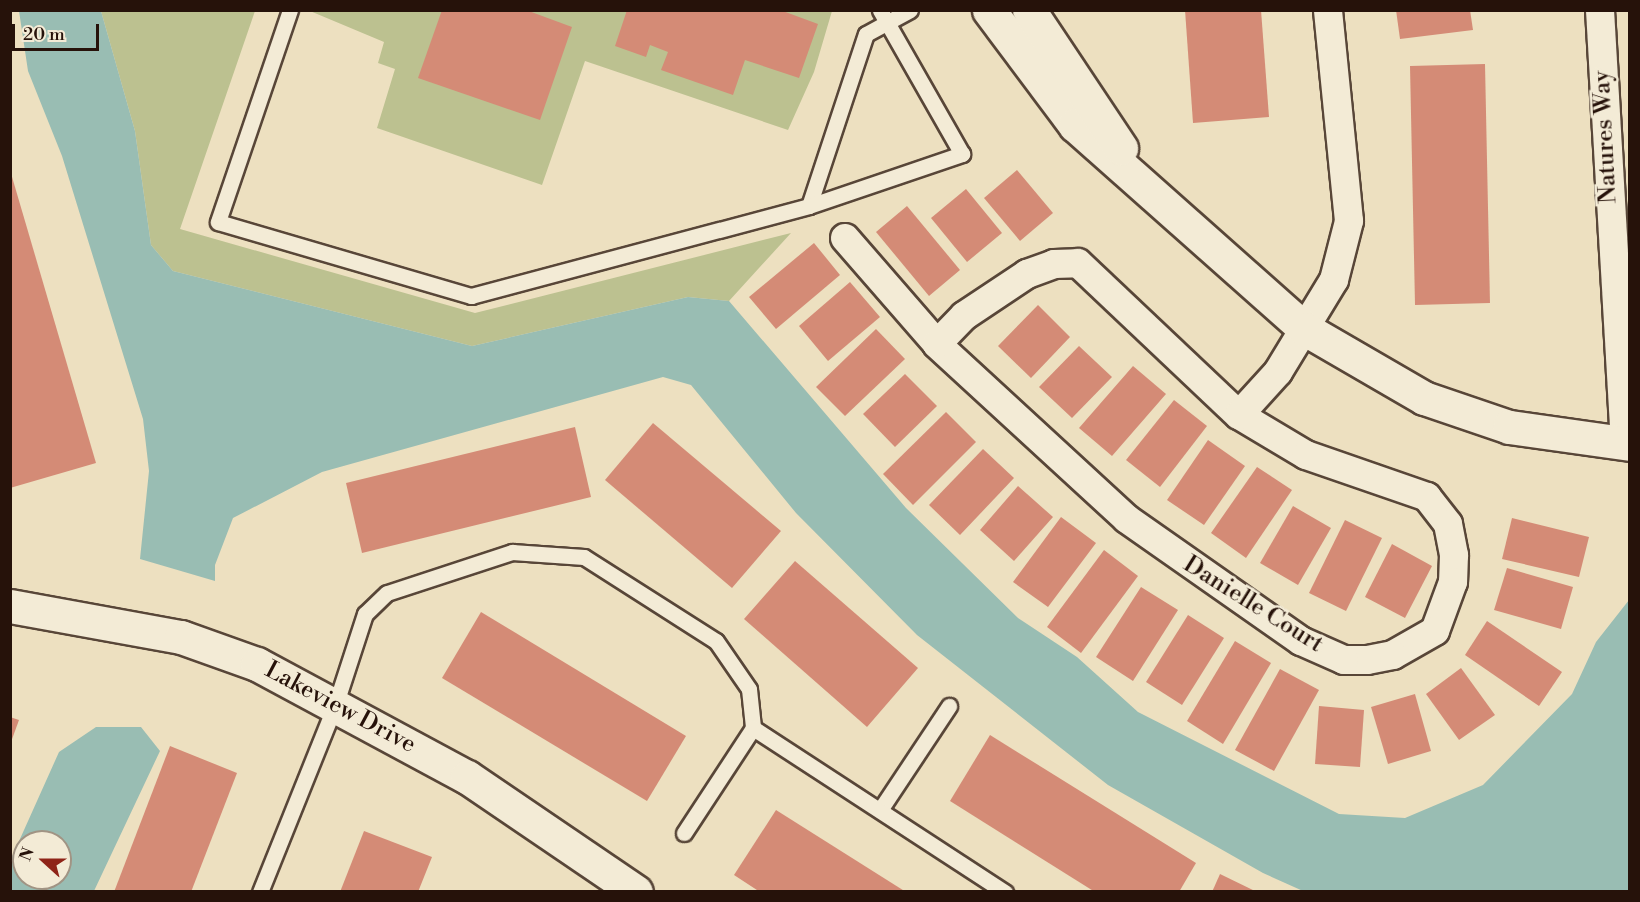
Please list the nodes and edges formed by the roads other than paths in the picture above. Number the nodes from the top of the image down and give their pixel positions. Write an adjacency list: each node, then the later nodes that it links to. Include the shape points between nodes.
1 (290, 10): 8 (lane, via 218,222 471,296)
2 (910, 10): 7 (lane)
3 (989, 10): 9 (street, via 1075,125)
4 (1029, 10): 9 (street, via 1112,136)
5 (1328, 10): 11 (street, via 1349,221 1334,280)
6 (1600, 10): 14 (street, Natures Way)
7 (884, 16): 8 (lane, via 866,34); 8 (lane, via 962,154)
8 (809, 206)
9 (1175, 219): 11 (street)
10 (845, 238): 12 (street, Danielle Court)
11 (1305, 329): 13 (street, via 1278,372); 14 (street, via 1424,398 1509,427)
12 (937, 344): 13 (street, Danielle Court, via 964,316 1027,274 1054,264 1078,263); 13 (street, Danielle Court, via 1127,519 1301,641 1344,660 1366,660 1394,655 1435,631 1453,582 1454,555 1448,524 1427,497 1306,455)
13 (1239, 415)
14 (1628, 443)
15 (10, 606): 16 (street, Lakeview Drive, via 181,637 257,664)
16 (336, 703): 18 (lane, via 365,614 387,593 512,552 584,557 716,641 749,689); 21 (lane); 22 (street, Lakeview Drive, via 467,777)
17 (949, 706): 19 (lane)
18 (753, 728): 19 (lane); 20 (lane)
19 (880, 810): 23 (lane)
20 (684, 833)
21 (260, 891)
22 (636, 891)
23 (1005, 891)

